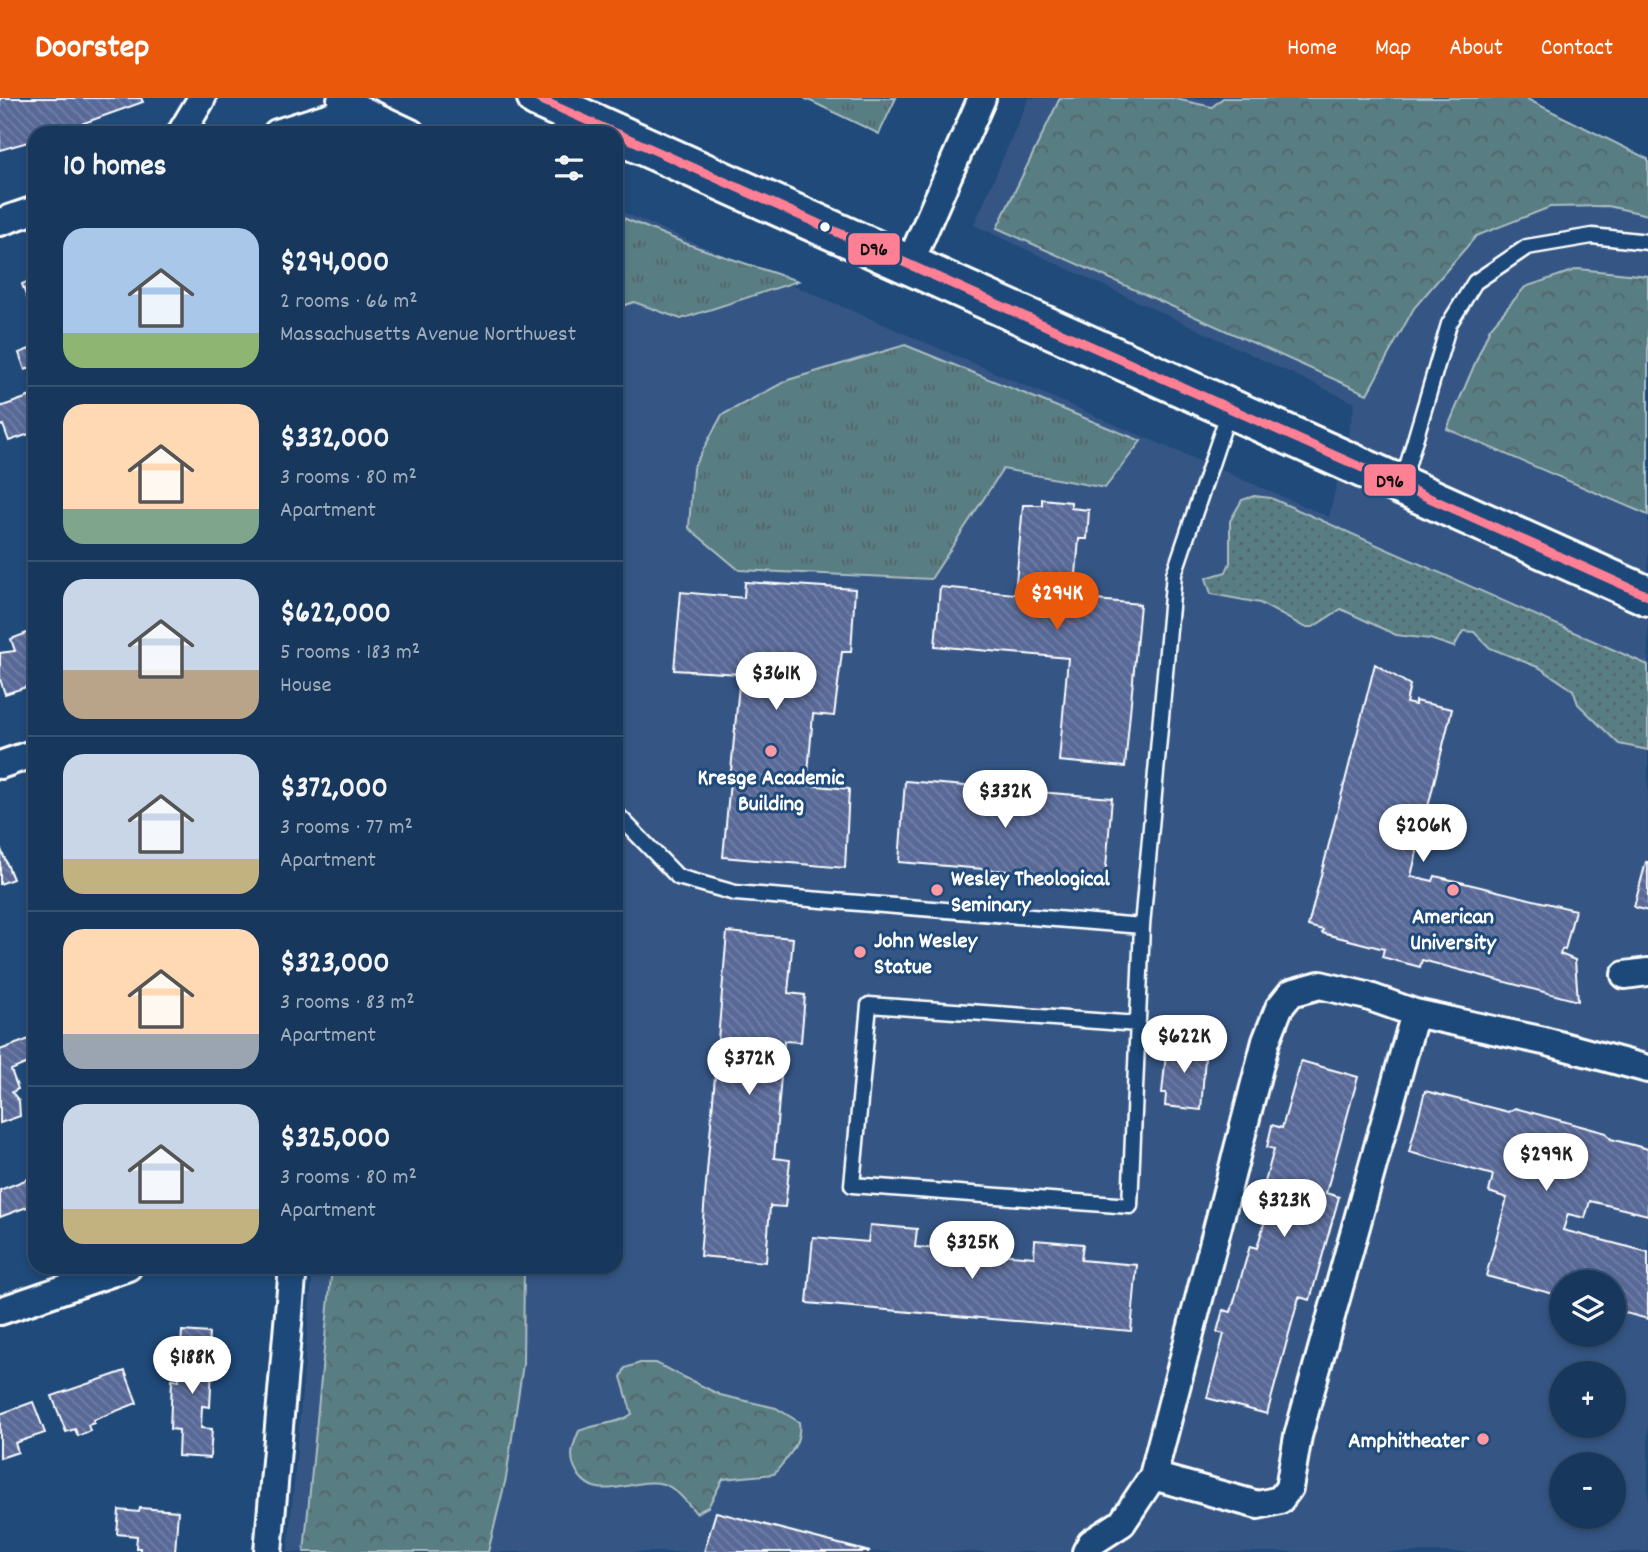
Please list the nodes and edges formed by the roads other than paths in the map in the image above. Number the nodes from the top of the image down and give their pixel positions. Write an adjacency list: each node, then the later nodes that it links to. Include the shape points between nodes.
1 (202, 98): 6 (street)
2 (537, 98): 5 (main road)
3 (982, 98): 13 (street)
4 (361, 114): 7 (street); 8 (street)
5 (575, 125)
6 (185, 126)
7 (308, 126)
8 (393, 126)
9 (623, 145): 13 (main road)
10 (28, 212): 11 (street)
11 (0, 222)
12 (1648, 242): 15 (lane, via 1592,236 1527,247 1475,282 1449,324)
13 (909, 265): 14 (main road)
14 (1230, 407): 15 (main road); 20 (lane, via 1174,574)
15 (1401, 486): 16 (main road)
16 (1648, 596)
17 (28, 755): 18 (street)
18 (0, 765)
19 (623, 820): 20 (lane, via 678,877 734,893)
20 (1142, 926): 22 (lane)
21 (1415, 1013): 23 (street); 27 (street, via 1320,985 1292,993 1279,1008 1266,1041); 27 (street, via 1298,1436 1289,1488 1280,1500 1258,1505)
22 (1139, 1024): 22 (lane, via 1130,1206 852,1185 869,1005)
23 (1648, 1069)
24 (108, 1274): 26 (street)
25 (292, 1274): 28 (street)
26 (0, 1311)
27 (1153, 1476): 29 (street, via 1122,1523 1091,1543)
28 (268, 1552)
29 (1086, 1552)

